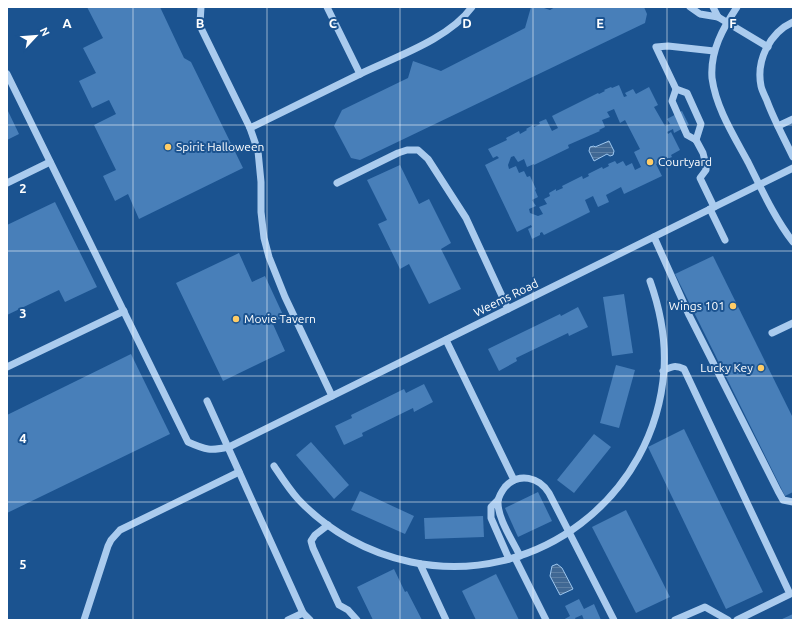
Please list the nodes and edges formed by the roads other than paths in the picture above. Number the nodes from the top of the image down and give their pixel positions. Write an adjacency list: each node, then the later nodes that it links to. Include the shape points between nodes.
1 (201, 7): 17 (street, via 202,30)
2 (328, 7): 13 (street)
3 (472, 7): 13 (street, via 452,27 427,42)
4 (690, 7): 7 (street, via 700,14)
5 (713, 7): 7 (street)
6 (737, 7): 8 (street)
7 (718, 16): 8 (street)
8 (727, 22): 10 (street); 11 (street)
9 (793, 22): 10 (street, via 780,30)
10 (768, 47): 16 (street, via 763,55 760,72 761,87)
11 (714, 51): 14 (street, via 656,47); 24 (street, via 712,78 717,97 724,117)
12 (7, 74): 20 (street, Weems Road)
13 (360, 74): 17 (street)
14 (676, 89): 18 (street, via 672,101 687,135); 18 (street, via 687,93 701,124)
15 (793, 119): 16 (street)
16 (778, 126): 19 (street)
17 (250, 128): 37 (street, via 258,151 264,238 285,297)
18 (696, 140): 25 (street, via 706,165 706,170 700,178)
19 (793, 156)
20 (50, 162): 22 (street); 31 (street, Weems Road)
21 (793, 168): 24 (street, Weems Road)
22 (7, 183)
23 (337, 183): 30 (street, via 398,153 418,150 428,159 466,218)
24 (758, 185): 25 (street, Weems Road); 28 (street, via 782,228)
25 (712, 208): 26 (street, Weems Road); 27 (street)
26 (654, 237): 30 (street, Weems Road); 44 (street, via 689,315 778,491 783,500)
27 (725, 240)
28 (793, 242)
29 (650, 281): 36 (street, via 661,319)
30 (508, 309): 34 (street, Weems Road)
31 (124, 311): 35 (street); 39 (street, Weems Road, via 188,442 203,449)
32 (793, 323): 33 (street)
33 (772, 333)
34 (446, 340): 37 (street, Weems Road); 42 (street)
35 (7, 367)
36 (664, 371): 46 (street, via 660,399 639,456 604,504); 59 (street, via 677,366 684,369 790,594)
37 (332, 396): 39 (street, Weems Road)
38 (207, 400): 39 (street)
39 (229, 447): 41 (street)
40 (274, 466): 45 (street, via 298,498)
41 (238, 472): 49 (street); 50 (street, via 120,530 108,546)
42 (514, 480): 43 (street, via 503,489); 46 (street, via 528,478 541,483)
43 (498, 500): 47 (street); 47 (street, via 491,507 491,518)
44 (793, 502)
45 (328, 526): 48 (street, via 375,551); 53 (street, via 315,535 311,541 313,548 339,605)
46 (570, 532): 47 (street); 56 (street)
47 (515, 558): 48 (street, via 460,567); 55 (street)
48 (420, 564): 54 (street)
49 (303, 613): 51 (street); 52 (street)
50 (84, 620)
51 (288, 620)
52 (310, 620)
53 (357, 620)
54 (446, 620)
55 (546, 620)
56 (614, 620)
57 (675, 620): 58 (street, via 705,607)
58 (728, 620)
59 (737, 620)

